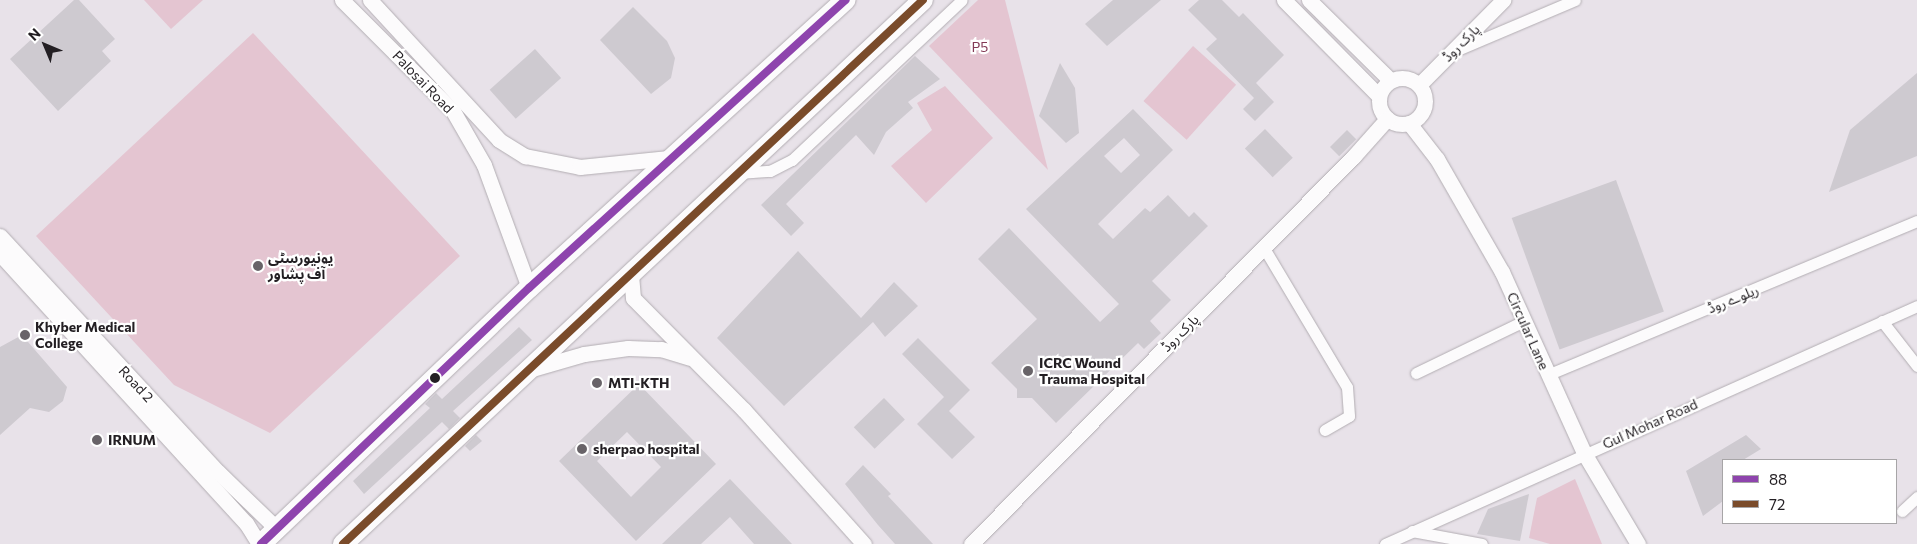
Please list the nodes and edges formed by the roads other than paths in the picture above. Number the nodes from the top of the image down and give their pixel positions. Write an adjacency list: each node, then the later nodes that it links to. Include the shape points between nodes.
1 (342, 0): 13 (street, Palosai Road)
2 (370, 0): 13 (street)
3 (846, 0): 19 (highway)
4 (909, 0): 11 (highway)
5 (923, 0): 11 (highway)
6 (962, 0): 20 (street, via 792,160 770,172)
7 (1284, 0): 16 (street)
8 (1309, 0): 14 (street)
9 (1503, 0): 12 (street, پارک روڈ)
10 (1574, 0): 12 (street)
11 (888, 31): 20 (highway)
12 (1453, 52): 15 (street, پارک روڈ)
13 (425, 71): 19 (street, via 499,140 525,156 580,167); 26 (street, Palosai Road, via 484,165)
14 (1390, 80): 15 (street, via 1407,78); 16 (street)
15 (1419, 85): 18 (street, via 1424,106)
16 (1379, 96): 17 (street, via 1380,109)
17 (1387, 119): 18 (street); 23 (street, پارک روڈ)
18 (1409, 123): 28 (street, Circular Lane, via 1436,159 1498,264)
19 (669, 158): 26 (highway)
20 (738, 173): 25 (highway)
21 (1917, 221): 34 (street, ریلوے روڈ)
22 (0, 236): 39 (street, Road 2, via 218,472)
23 (1264, 248): 35 (street, via 1347,387 1350,416); 44 (street, پارک روڈ)
24 (0, 254): 41 (street, Road 2, via 246,523)
25 (630, 275): 30 (street, via 633,298); 32 (highway)
26 (529, 288): 39 (highway)
27 (1917, 306): 29 (street, Gul Mohar Road)
28 (1524, 321): 33 (street); 34 (street, Circular Lane)
29 (1882, 321): 31 (street); 36 (street, Gul Mohar Road)
30 (694, 360): 32 (street, via 661,349 628,348 584,354); 43 (street)
31 (1917, 366)
32 (532, 369): 42 (highway)
33 (1416, 373)
34 (1547, 374): 36 (street, Circular Lane)
35 (1324, 430)
36 (1584, 453): 40 (street, Gul Mohar Road); 47 (street, Circular Lane)
37 (1917, 497): 38 (street)
38 (1902, 512)
39 (276, 528): 41 (highway)
40 (1411, 531): 45 (street, Gul Mohar Road); 46 (street)
41 (260, 544)
42 (343, 544)
43 (864, 544)
44 (971, 544)
45 (1385, 544)
46 (1482, 544)
47 (1638, 544)

